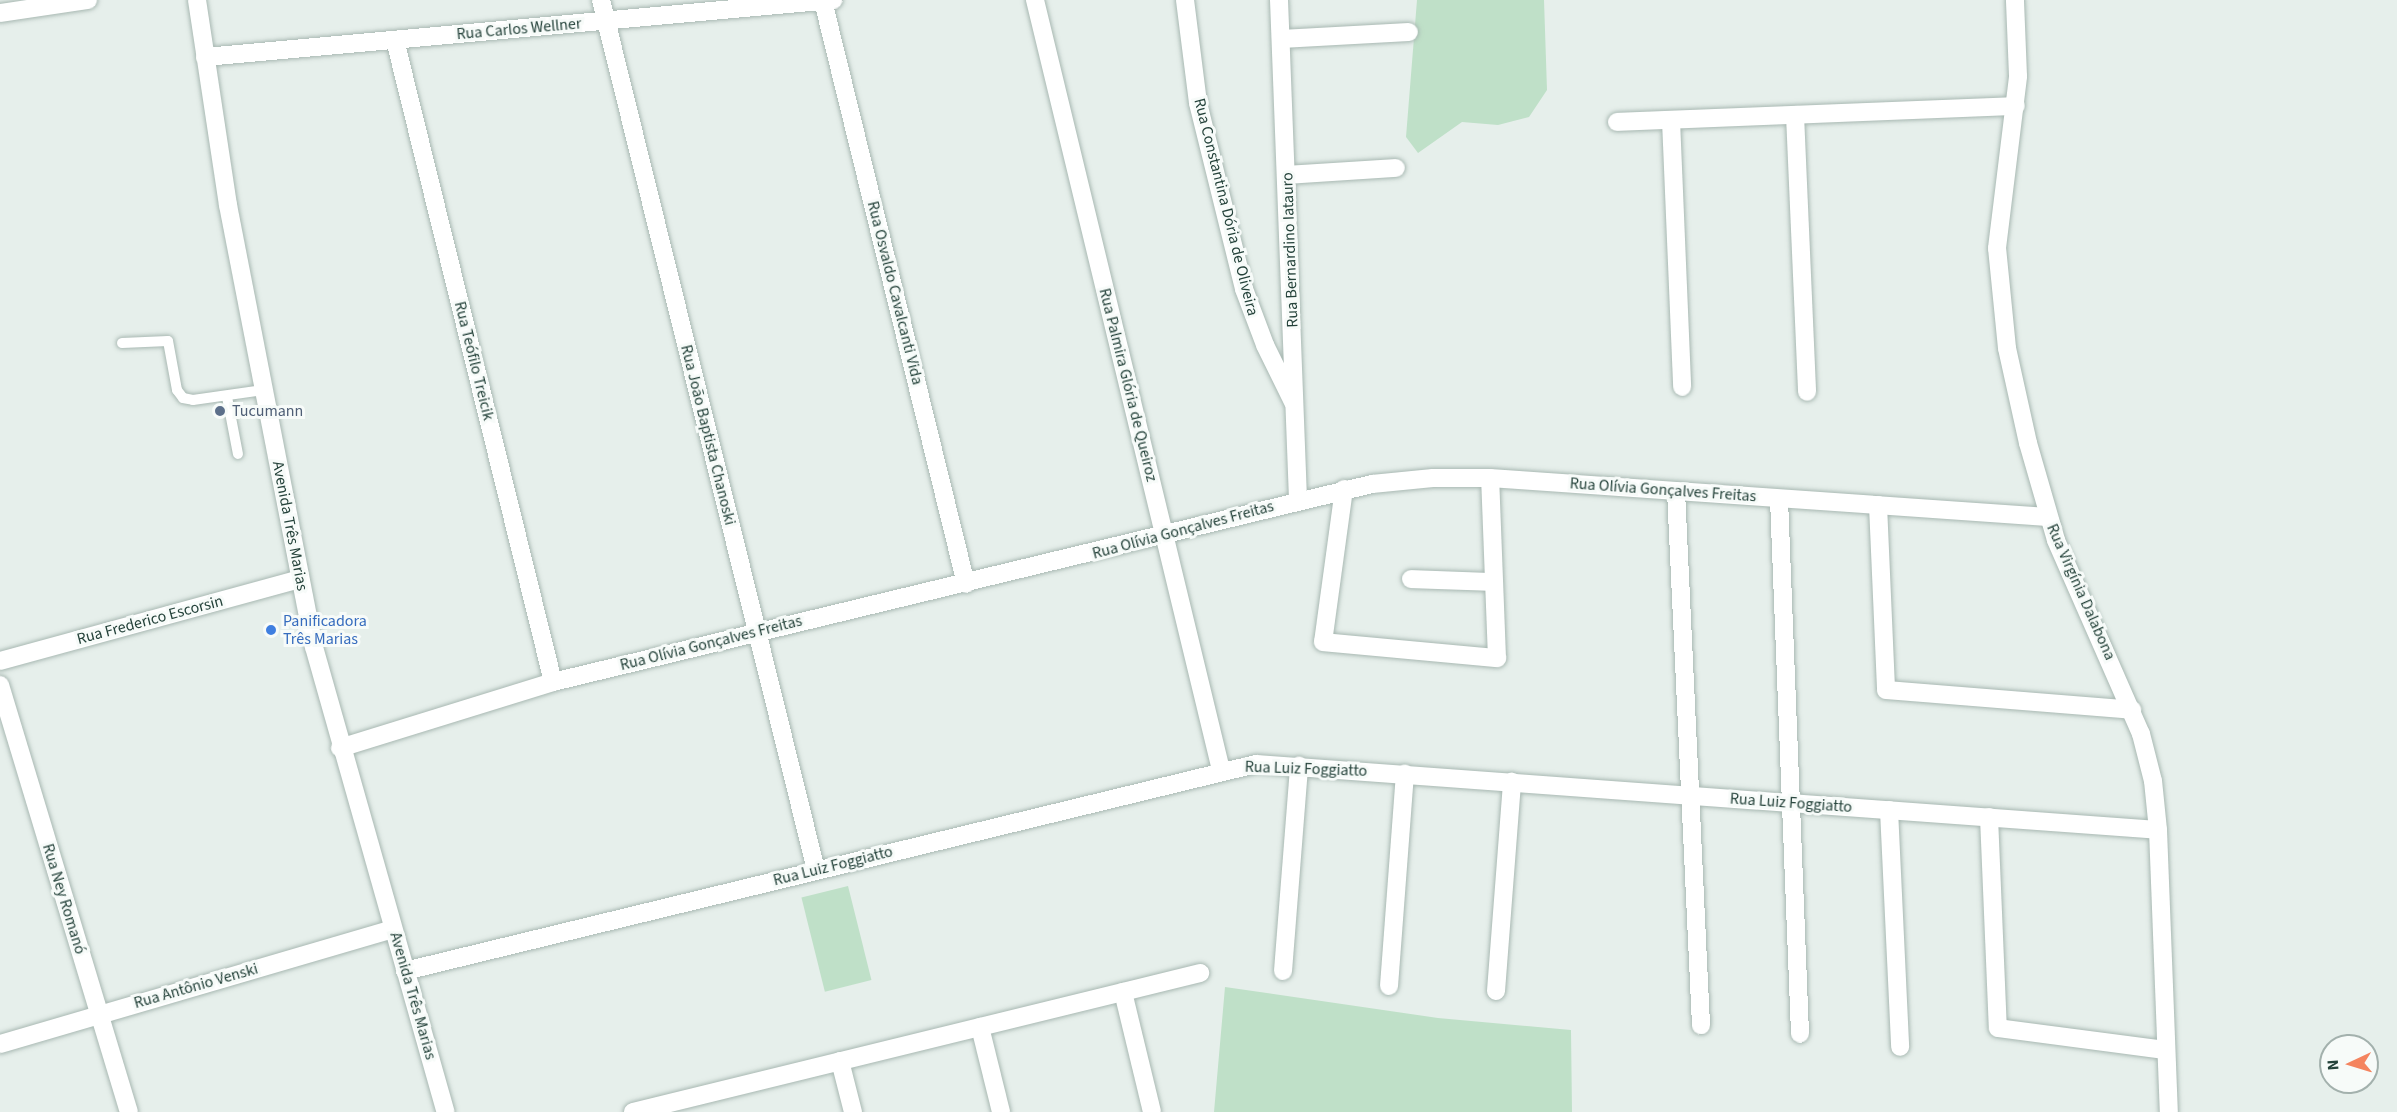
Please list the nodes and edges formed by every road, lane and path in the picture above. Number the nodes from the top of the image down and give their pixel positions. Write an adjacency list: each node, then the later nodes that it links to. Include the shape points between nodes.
1 (88, 0): 9 (street)
2 (197, 0): 14 (street, Avenida Três Marias)
3 (601, 0): 10 (street, Rua João Baptista Chanoski)
4 (828, 0): 10 (street, Rua Carlos Wellner); 39 (street, Rua Osvaldo Cavalcanti Vida)
5 (1035, 0): 35 (street, Rua Palmira Glória de Queiroz)
6 (1185, 0): 26 (street, Rua Constantina Dória de Oliveira, via 1198,104 1244,289 1264,345)
7 (1279, 0): 12 (street, Rua Bernardino Iatauro)
8 (2015, 0): 15 (street, Rua Virgínia Dalabona)
9 (9, 8)
10 (606, 21): 13 (street, Rua Carlos Wellner); 40 (street, Rua João Baptista Chanoski)
11 (1409, 32): 12 (street)
12 (1281, 39): 20 (street, Rua Bernardino Iatauro)
13 (395, 40): 14 (street, Rua Carlos Wellner); 42 (street, Rua Teófilo Treicik)
14 (205, 57): 23 (street, Avenida Três Marias)
15 (2016, 106): 16 (street); 34 (street, Rua Virgínia Dalabona, via 1999,216 1998,281 2015,389)
16 (1795, 115): 17 (street); 24 (street)
17 (1671, 120): 18 (street); 22 (street)
18 (1617, 122)
19 (1396, 168): 20 (street)
20 (1287, 176): 26 (street, Rua Bernardino Iatauro)
21 (122, 343): 25 (lane, via 168,341 177,390 183,398)
22 (1682, 387)
23 (263, 390): 25 (lane); 36 (street, Avenida Três Marias)
24 (1807, 392)
25 (227, 397): 27 (lane)
26 (1295, 406): 32 (street, Rua Bernardino Iatauro)
27 (238, 454)
28 (1490, 478): 29 (street, Rua Olívia Gonçalves Freitas, via 1433,478); 30 (street, Rua Olívia Gonçalves Freitas); 38 (street)
29 (1344, 489): 32 (street, Rua Olívia Gonçalves Freitas); 38 (street, via 1323,642 1497,658)
30 (1676, 491): 31 (street, Rua Olívia Gonçalves Freitas); 50 (street)
31 (1779, 499): 33 (street, Rua Olívia Gonçalves Freitas); 51 (street)
32 (1298, 500): 35 (street, Rua Olívia Gonçalves Freitas)
33 (1878, 506): 34 (street, Rua Olívia Gonçalves Freitas); 44 (street, via 1886,690)
34 (2048, 517): 44 (street, Rua Virgínia Dalabona)
35 (1164, 536): 39 (street, Rua Olívia Gonçalves Freitas); 47 (street, Rua Palmira Glória de Queiroz)
36 (300, 579): 41 (street, Rua Frederico Escorsin); 45 (street, Avenida Três Marias)
37 (1410, 579): 38 (street)
38 (1494, 582)
39 (966, 584): 40 (street, Rua Olívia Gonçalves Freitas)
40 (756, 630): 42 (street, Rua Olívia Gonçalves Freitas); 55 (street, Rua João Baptista Chanoski)
41 (0, 661)
42 (553, 682): 45 (street, Rua Olívia Gonçalves Freitas)
43 (0, 685): 63 (street, Rua Ney Romanó)
44 (2132, 710): 54 (street, Rua Virgínia Dalabona, via 2147,754)
45 (340, 748): 56 (street, Avenida Três Marias)
46 (1299, 766): 47 (street, Rua Luiz Foggiatto, via 1256,764); 48 (street, Rua Luiz Foggiatto); 58 (street)
47 (1221, 770): 55 (street, Rua Luiz Foggiatto)
48 (1405, 774): 49 (street, Rua Luiz Foggiatto); 60 (street)
49 (1512, 782): 50 (street, Rua Luiz Foggiatto); 61 (street)
50 (1690, 795): 51 (street, Rua Luiz Foggiatto); 64 (street)
51 (1791, 803): 52 (street, Rua Luiz Foggiatto); 66 (street)
52 (1889, 810): 53 (street, Rua Luiz Foggiatto); 68 (street)
53 (1989, 818): 54 (street, Rua Luiz Foggiatto); 69 (street, via 1998,1028)
54 (2158, 830): 69 (street, Rua Virgínia Dalabona)
55 (816, 870): 57 (street, Rua Luiz Foggiatto)
56 (393, 929): 57 (street, Avenida Três Marias); 63 (street, Rua Antônio Venski)
57 (405, 971): 72 (street, Avenida Três Marias)
58 (1283, 971)
59 (1200, 973): 62 (street)
60 (1389, 986)
61 (1496, 991)
62 (1123, 992): 65 (street); 76 (street)
63 (98, 1014): 67 (street, Rua Antônio Venski); 71 (street, Rua Ney Romanó)
64 (1701, 1025)
65 (980, 1027): 70 (street); 75 (street)
66 (1800, 1034)
67 (0, 1044)
68 (1900, 1047)
69 (2166, 1050): 77 (street, Rua Virgínia Dalabona)
70 (840, 1061): 73 (street); 74 (street)
71 (129, 1112)
72 (447, 1112)
73 (633, 1112)
74 (853, 1112)
75 (1001, 1112)
76 (1152, 1112)
77 (2169, 1112)

